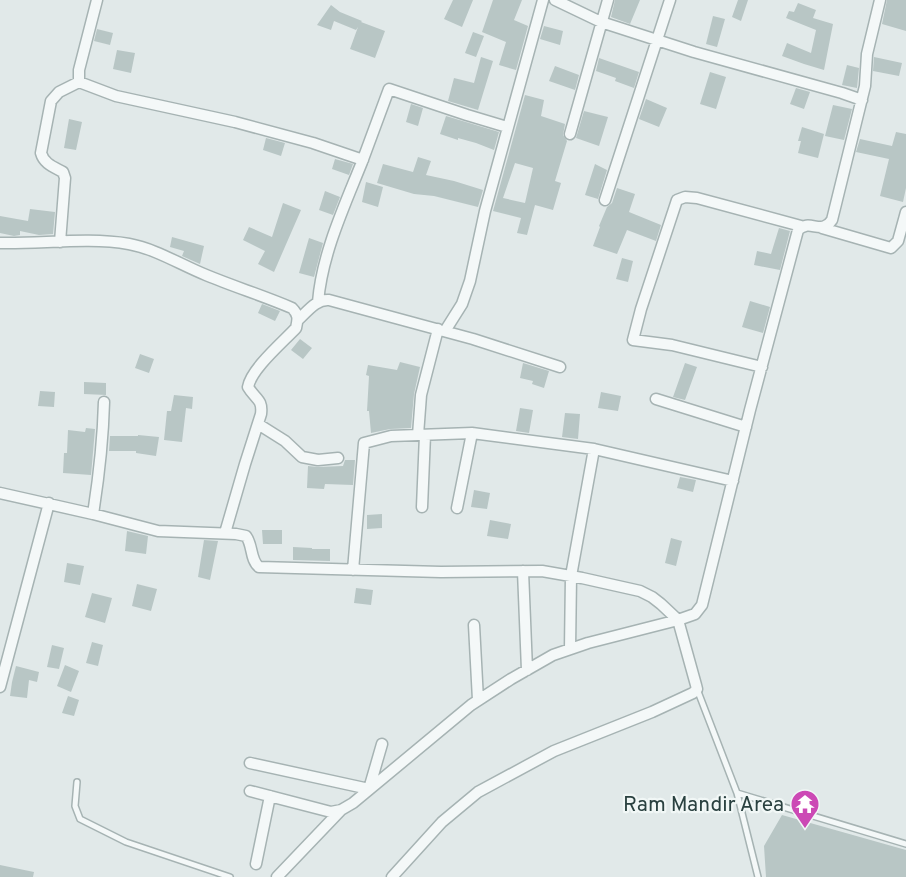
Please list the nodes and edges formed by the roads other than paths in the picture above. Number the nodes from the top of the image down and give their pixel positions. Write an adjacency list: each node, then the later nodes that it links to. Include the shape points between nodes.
1 (98, 0): 9 (street)
2 (543, 0): 11 (street)
3 (555, 0): 7 (street)
4 (608, 0): 7 (street)
5 (670, 0): 8 (street)
6 (880, 0): 10 (street)
7 (601, 22): 8 (street); 12 (street)
8 (657, 40): 10 (street); 14 (street)
9 (79, 82): 13 (street, via 116,96 235,122); 18 (street, via 51,101 41,153 65,178)
10 (861, 100): 17 (street, via 832,220)
11 (507, 127): 13 (street, via 389,89); 22 (street, via 470,281 462,304)
12 (570, 134)
13 (363, 160): 20 (street, via 335,230)
14 (605, 200)
15 (906, 212): 17 (street, via 898,241 891,248)
16 (801, 226): 17 (street); 24 (street); 24 (street, via 697,198 677,200 641,309 633,340 672,345)
17 (822, 228)
18 (60, 242): 19 (street); 21 (street, via 143,248 292,308)
19 (0, 243)
20 (318, 302): 21 (street); 22 (street, via 329,300)
21 (298, 320): 27 (street, via 296,328 249,380 248,387 262,407)
22 (442, 330): 23 (street); 30 (street, via 421,395)
23 (560, 367)
24 (762, 367): 28 (street)
25 (656, 399): 28 (street)
26 (104, 402): 38 (street)
27 (258, 424): 32 (street, via 274,432 302,457); 39 (street)
28 (746, 427): 33 (street)
29 (472, 433): 30 (street); 31 (street); 37 (street)
30 (422, 435): 36 (street); 40 (street, via 391,436 364,443)
31 (594, 449): 33 (street); 42 (street)
32 (338, 458)
33 (733, 481): 43 (street, via 702,605)
34 (0, 493): 35 (street)
35 (49, 503): 38 (street); 47 (street)
36 (422, 507)
37 (457, 508)
38 (93, 514): 39 (street, via 158,531)
39 (225, 533): 40 (street, via 246,536 259,567)
40 (353, 570): 41 (street)
41 (523, 571): 42 (street); 46 (street)
42 (571, 576): 43 (street, via 640,591 661,604); 45 (street)
43 (678, 623): 45 (street, via 623,633); 48 (street)
44 (474, 625): 49 (street)
45 (570, 649): 46 (street)
46 (527, 670): 49 (street)
47 (0, 687)
48 (697, 689): 55 (lane); 62 (street, via 554,752 478,792 442,822)
49 (478, 700): 53 (street)
50 (382, 744): 53 (street)
51 (250, 764): 53 (street)
52 (77, 782): 60 (lane, via 75,806 80,819 126,842)
53 (369, 789): 57 (street)
54 (250, 790): 56 (street)
55 (737, 793): 58 (lane); 63 (lane)
56 (270, 796): 57 (street, via 331,812); 59 (street)
57 (341, 810): 61 (street)
58 (906, 844)
59 (256, 864)
60 (230, 877)
61 (277, 877)
62 (392, 877)
63 (758, 877)

